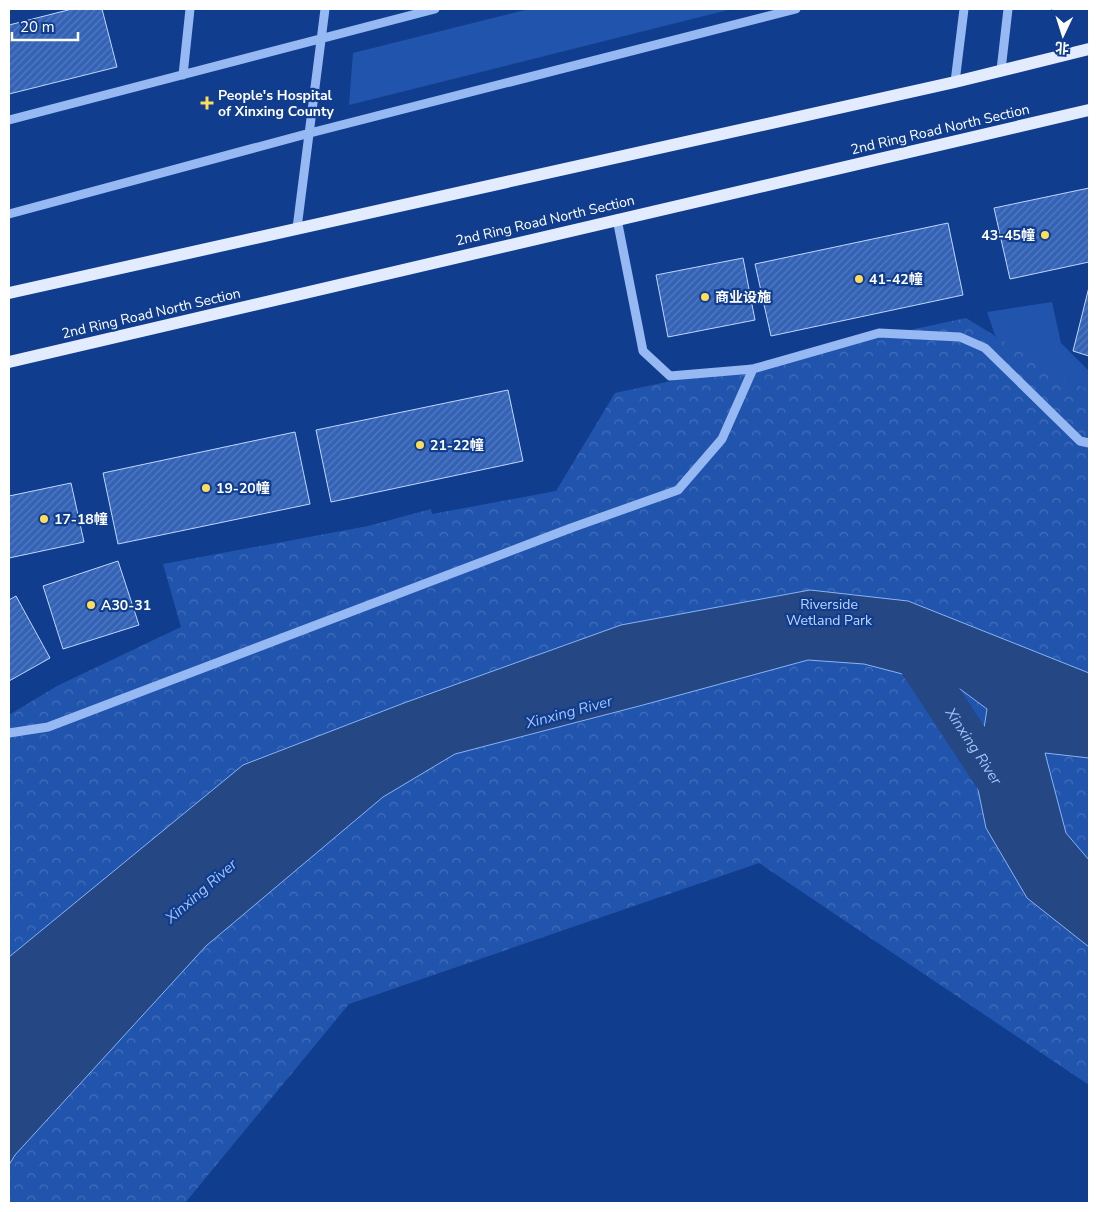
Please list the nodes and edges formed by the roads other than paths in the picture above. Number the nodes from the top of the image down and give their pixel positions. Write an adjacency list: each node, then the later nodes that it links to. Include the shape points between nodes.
1 (190, 9): 10 (street)
2 (325, 9): 7 (street)
3 (435, 9): 7 (street)
4 (796, 9): 14 (street)
5 (964, 9): 11 (street)
6 (1008, 9): 9 (street)
7 (322, 39): 10 (street); 14 (street)
8 (1089, 50): 9 (main road)
9 (1001, 70): 11 (main road)
10 (183, 74): 13 (street)
11 (955, 82): 17 (main road)
12 (1089, 110): 16 (main road, 2nd Ring Road North Section)
13 (9, 120)
14 (310, 133): 15 (street); 17 (street)
15 (9, 214)
16 (617, 219): 19 (main road, 2nd Ring Road North Section); 20 (street, via 643,351 670,376)
17 (296, 228): 18 (main road)
18 (9, 293)
19 (9, 362)
20 (754, 369): 21 (street, via 879,333 960,337 985,348 1080,441); 22 (street, via 722,439 678,490 48,727)
21 (1089, 443)
22 (9, 733)

